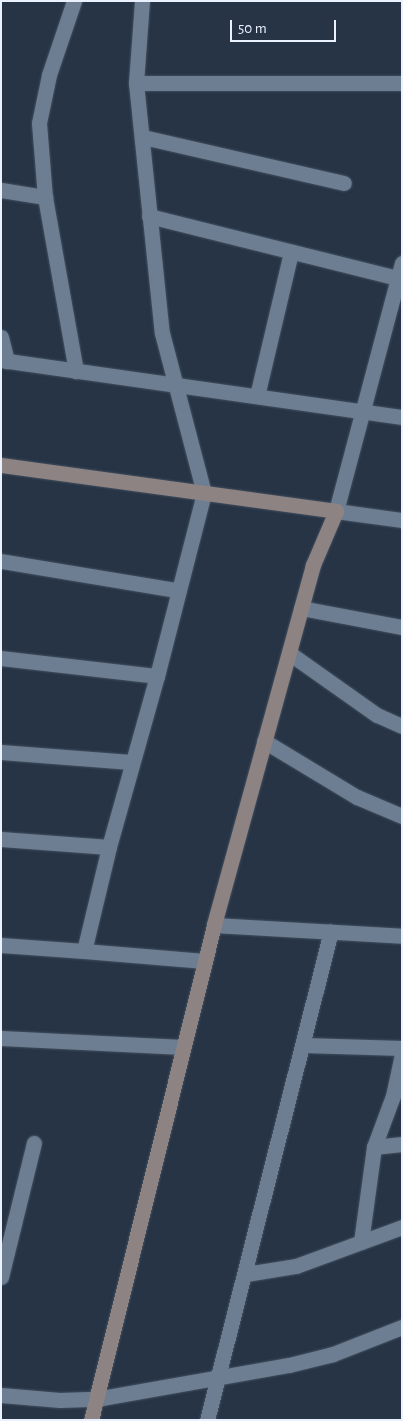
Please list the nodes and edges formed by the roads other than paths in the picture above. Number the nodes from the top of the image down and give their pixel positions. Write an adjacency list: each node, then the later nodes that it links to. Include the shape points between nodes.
1 (74, 1): 8 (street, via 42,102 39,123)
2 (142, 1): 3 (street)
3 (136, 83): 4 (street); 5 (street)
4 (402, 83)
5 (143, 137): 6 (street); 9 (street)
6 (344, 183)
7 (1, 190): 8 (street)
8 (45, 197): 15 (street)
9 (149, 216): 10 (street); 16 (street, via 162,332)
10 (291, 252): 12 (street); 17 (street)
11 (402, 263): 12 (street)
12 (397, 278): 18 (street)
13 (1, 337): 14 (street)
14 (4, 361): 15 (street)
15 (76, 371): 16 (street)
16 (174, 384): 17 (street); 21 (street)
17 (257, 396): 18 (street)
18 (362, 412): 19 (street); 22 (street)
19 (402, 418)
20 (1, 465): 21 (street)
21 (204, 493): 22 (street); 25 (street)
22 (336, 511): 23 (street); 26 (street, via 313,565)
23 (402, 520)
24 (1, 561): 25 (street)
25 (177, 590): 30 (street)
26 (301, 608): 27 (street); 28 (street)
27 (402, 627)
28 (289, 653): 31 (street, via 377,715); 32 (street)
29 (1, 658): 30 (street)
30 (157, 676): 34 (street)
31 (402, 726)
32 (264, 741): 35 (street, via 357,797); 38 (street)
33 (1, 752): 34 (street)
34 (131, 762): 37 (street)
35 (402, 816)
36 (1, 839): 37 (street)
37 (109, 847): 42 (street)
38 (214, 925): 39 (street); 43 (street)
39 (331, 931): 40 (street); 45 (street)
40 (402, 936)
41 (1, 945): 42 (street)
42 (84, 951): 43 (street)
43 (205, 961): 46 (street)
44 (1, 1038): 46 (street)
45 (303, 1045): 47 (street); 55 (street)
46 (184, 1047): 60 (street)
47 (402, 1048)
48 (402, 1054): 51 (street, via 392,1096)
49 (34, 1143): 53 (street)
50 (402, 1144): 51 (street)
51 (374, 1147): 54 (street)
52 (402, 1227): 54 (street)
53 (6, 1234): 56 (street)
54 (361, 1242): 55 (street, via 296,1266)
55 (246, 1274): 58 (street)
56 (1, 1277)
57 (402, 1326): 58 (street, via 333,1354)
58 (218, 1377): 60 (street); 62 (street)
59 (1, 1395): 60 (street, via 51,1400)
60 (96, 1399): 61 (street)
61 (91, 1420)
62 (207, 1420)

